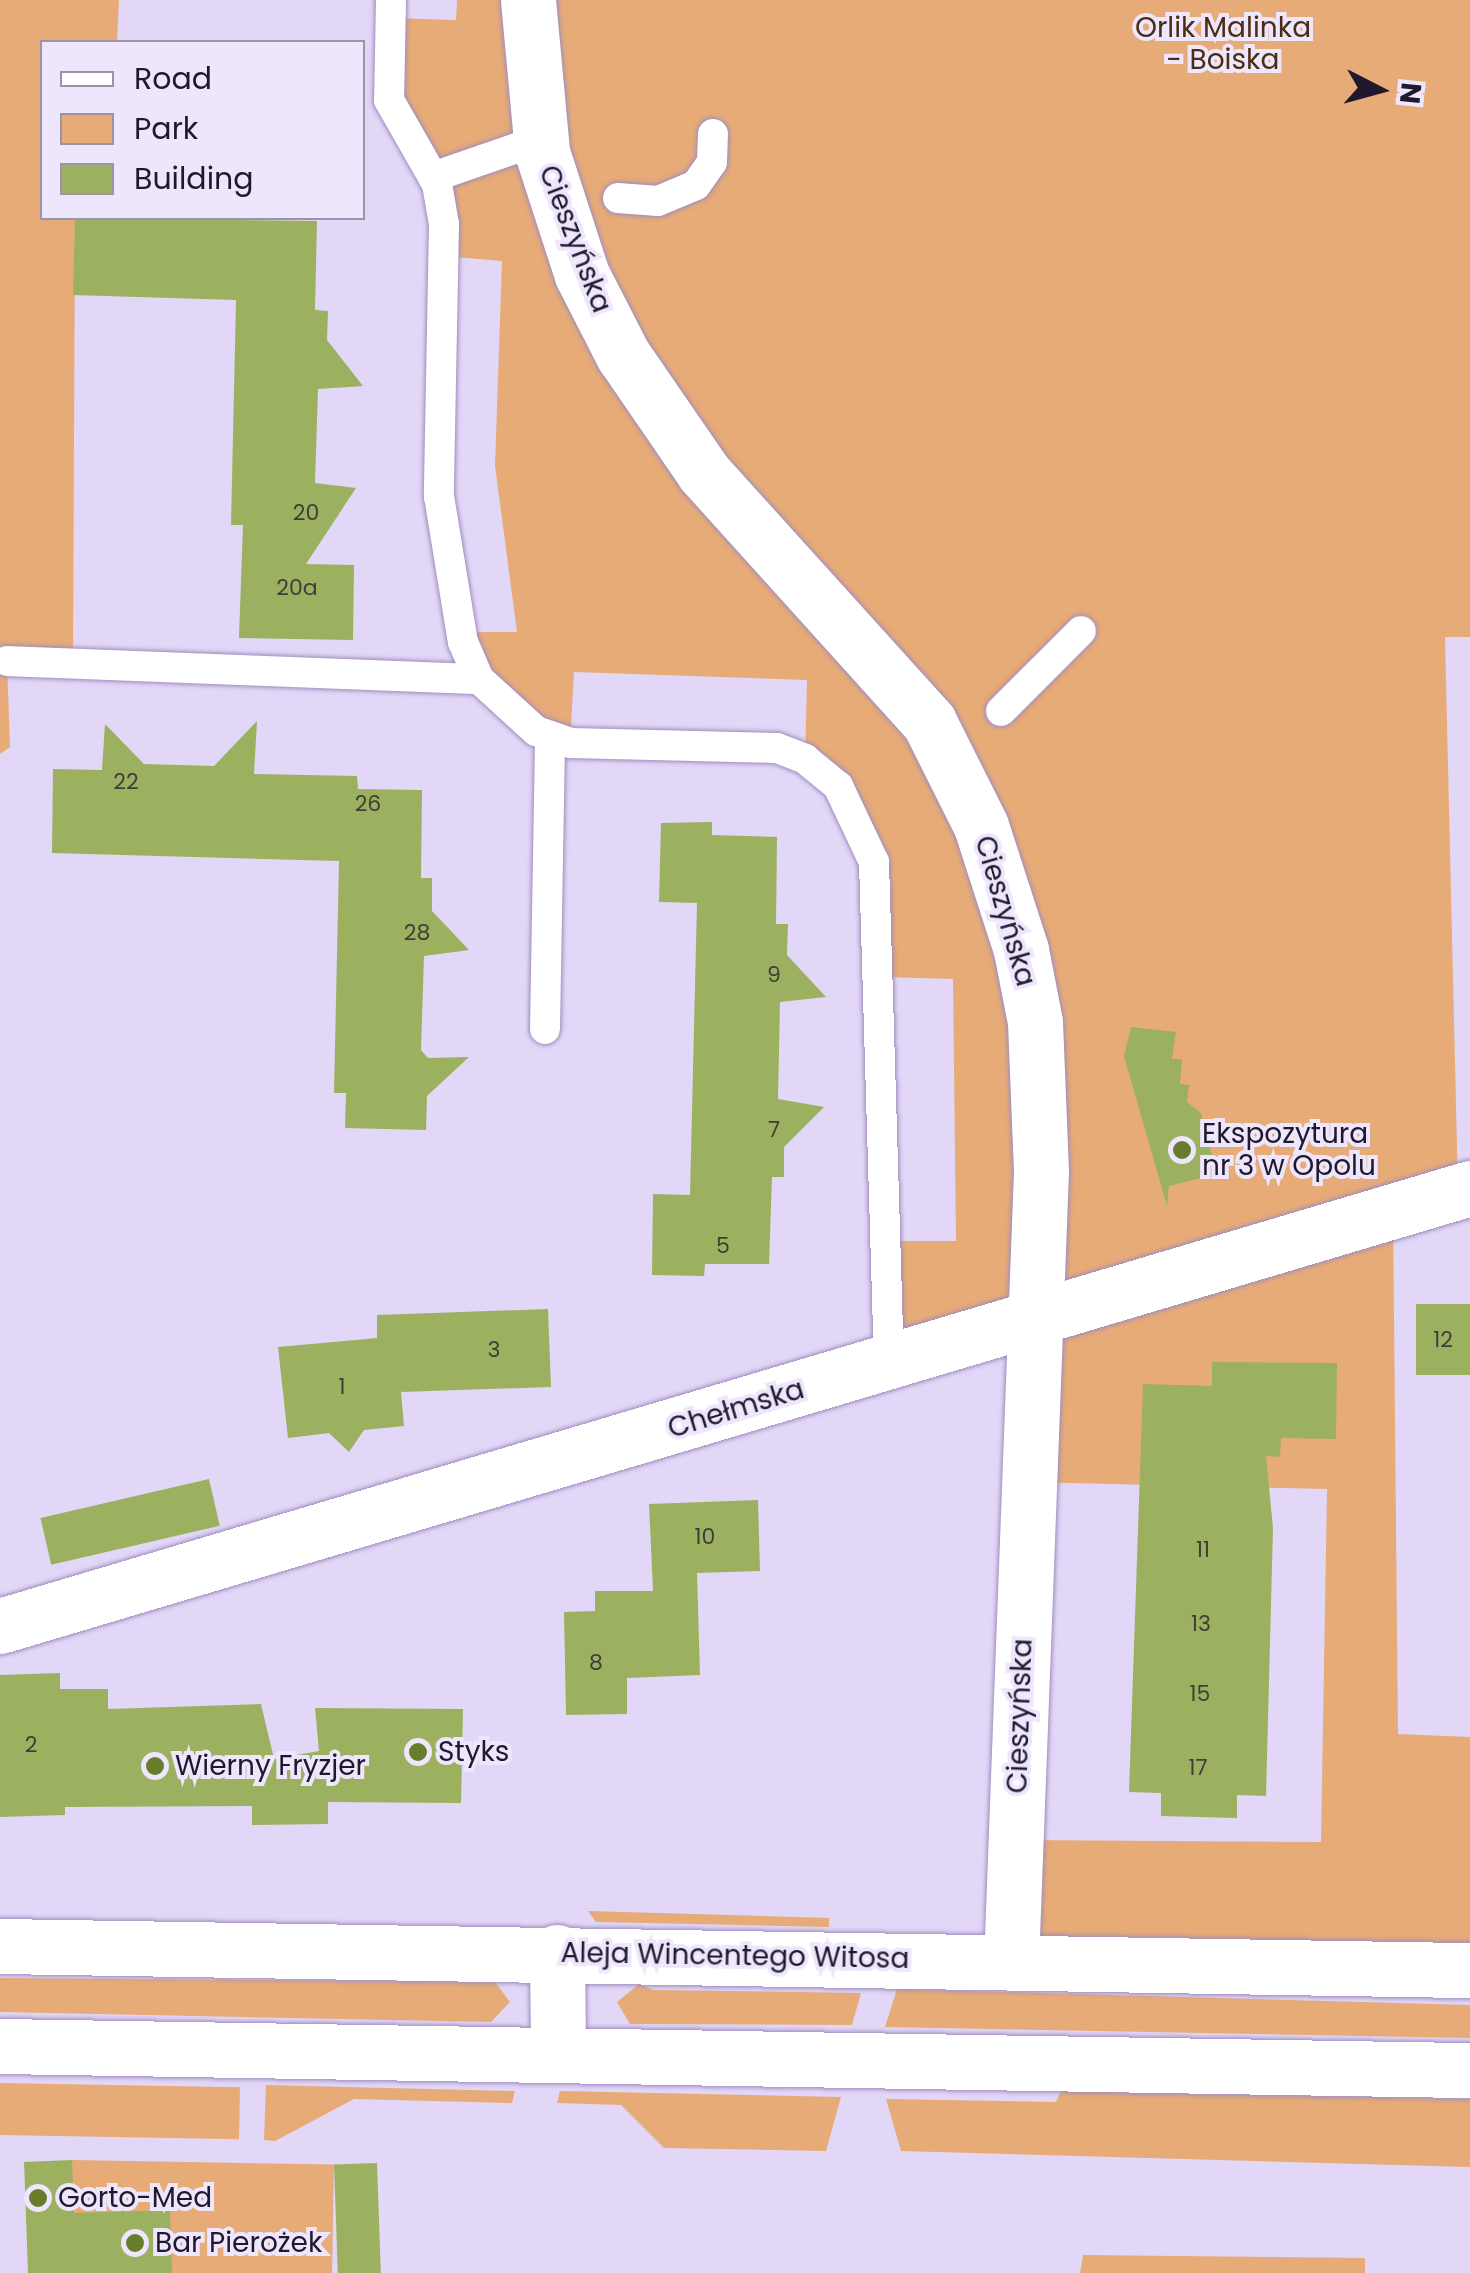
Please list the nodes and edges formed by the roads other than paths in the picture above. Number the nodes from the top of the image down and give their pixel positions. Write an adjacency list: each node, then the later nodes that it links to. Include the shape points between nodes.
1 (391, 0): 3 (lane)
2 (528, 0): 5 (street, Cieszyńska)
3 (376, 61): 6 (lane, via 389,100)
4 (713, 134): 7 (lane, via 712,162 696,185 658,202)
5 (540, 140): 6 (lane); 15 (street, Cieszyńska, via 582,274 666,424 764,543 896,679 929,722 981,826 1036,1022 1041,1171)
6 (433, 176): 10 (lane, via 444,224 439,496 464,642)
7 (618, 198)
8 (1081, 631): 11 (lane)
9 (7, 661): 10 (lane)
10 (479, 679): 12 (lane, via 504,707)
11 (1001, 711)
12 (550, 736): 13 (lane); 16 (lane, via 778,748 838,786 855,815 881,906)
13 (545, 1029)
14 (1470, 1188): 15 (street, Chełmska)
15 (1034, 1319): 16 (street, Chełmska); 20 (street, Cieszyńska)
16 (889, 1363): 17 (street, Chełmska)
17 (0, 1626)
18 (0, 1946): 19 (street, Aleja Wincentego Witosa)
19 (557, 1952): 20 (street, Aleja Wincentego Witosa); 23 (street)
20 (1011, 1962): 21 (street, Aleja Wincentego Witosa)
21 (1470, 1970)
22 (0, 2046): 23 (street)
23 (558, 2053): 24 (street)
24 (1470, 2070)

